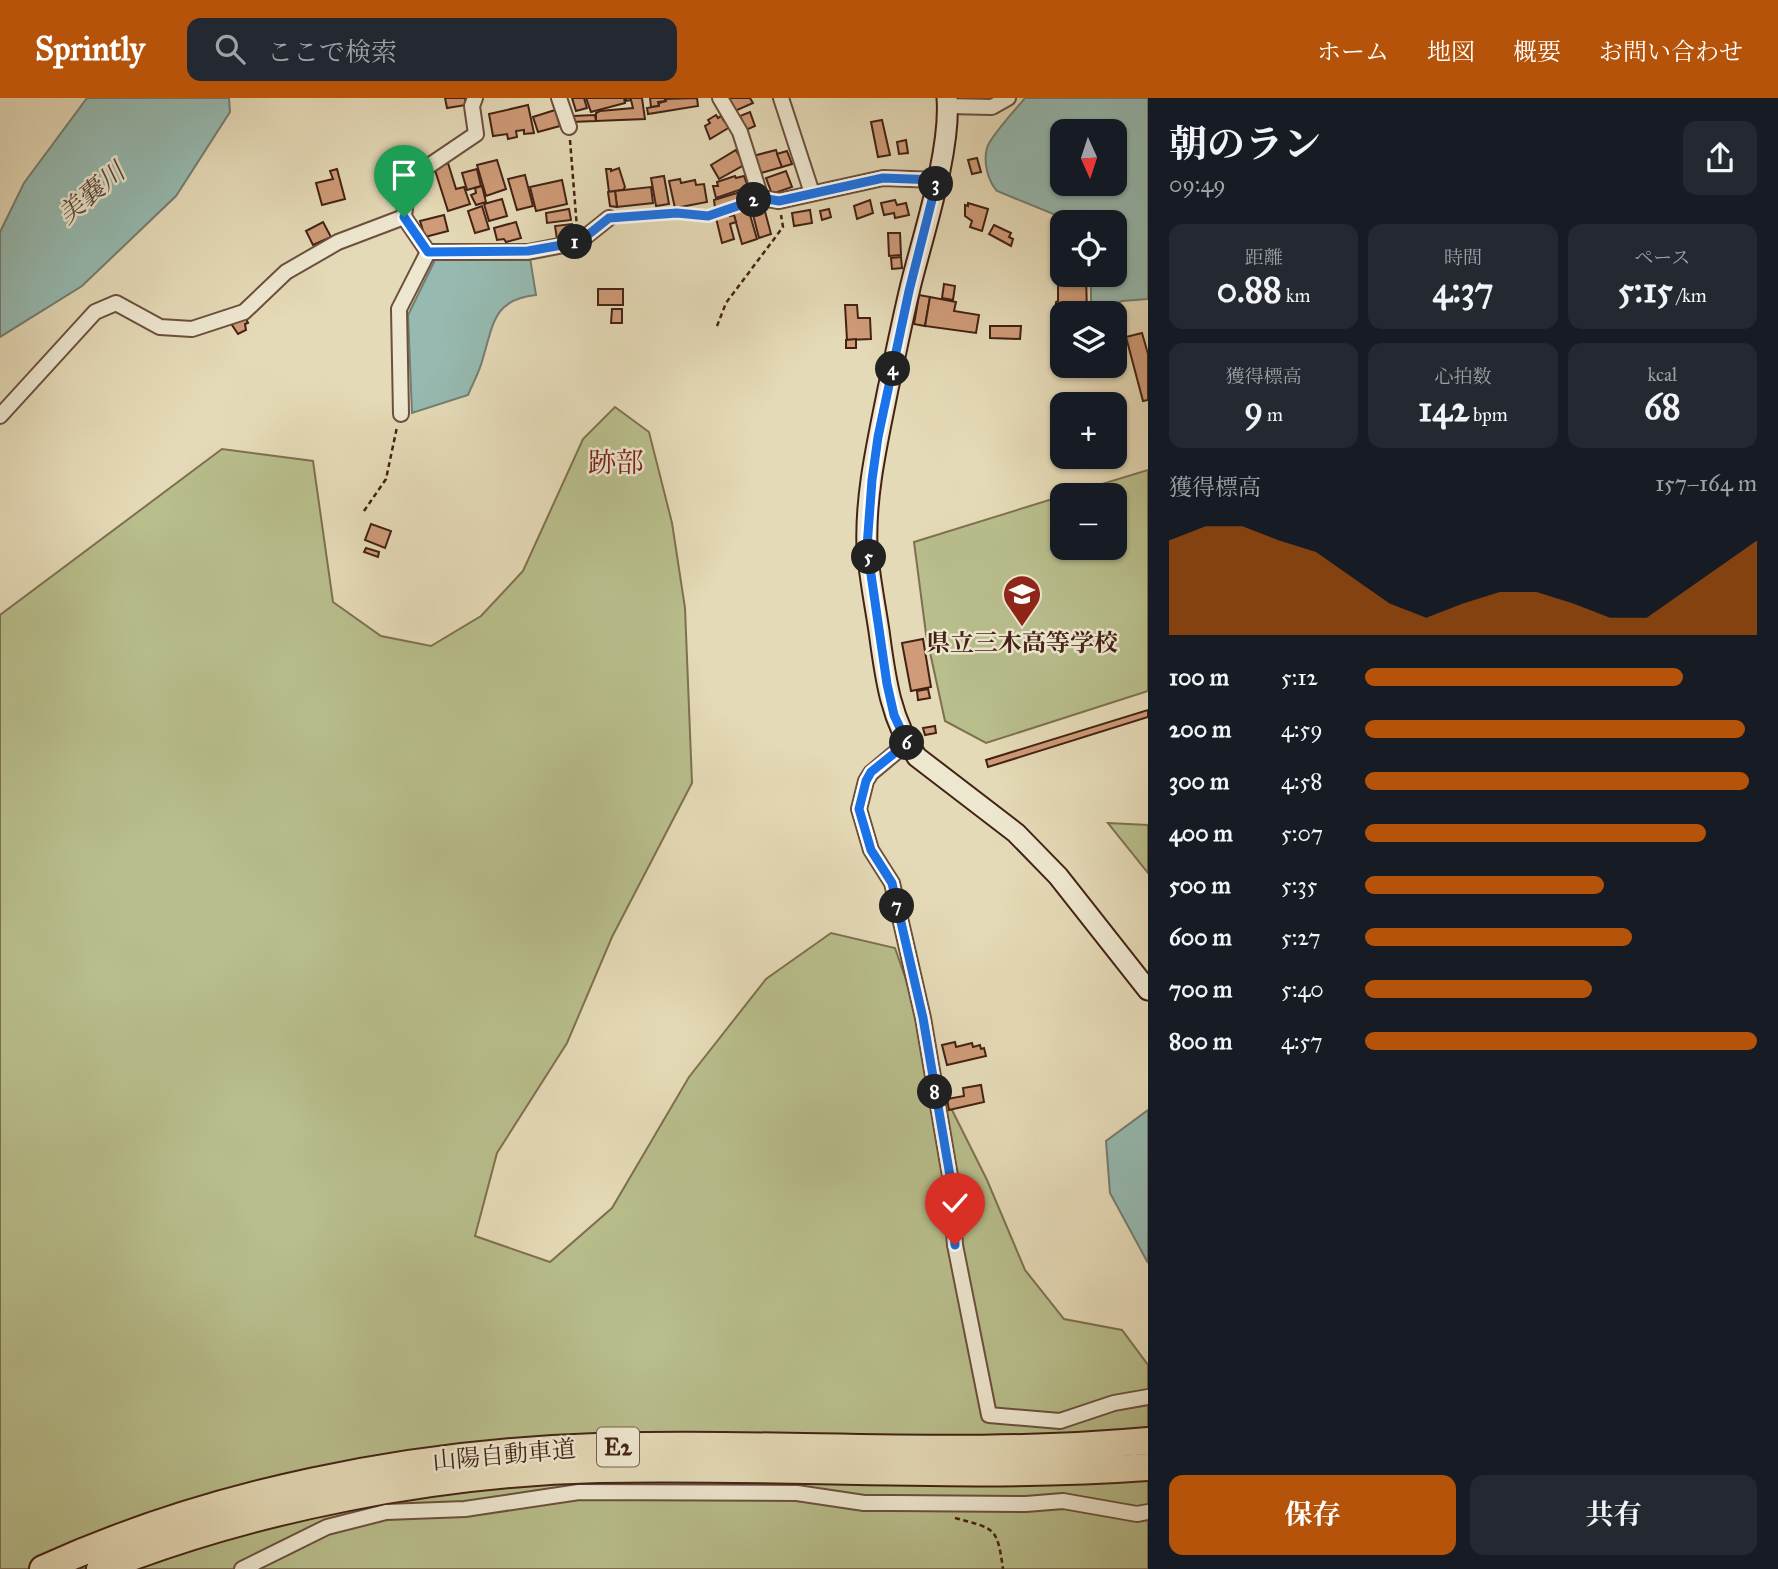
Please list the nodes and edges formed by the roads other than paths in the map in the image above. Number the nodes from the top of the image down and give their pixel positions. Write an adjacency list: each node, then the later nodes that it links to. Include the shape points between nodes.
1 (475, 98): 10 (street, via 476,134 408,180)
2 (559, 98): 7 (street)
3 (720, 98): 9 (street, via 740,131 761,198 779,201)
4 (781, 98): 9 (street)
5 (1008, 98): 6 (street, via 992,107)
6 (947, 102): 8 (street)
7 (569, 127)
8 (937, 180): 9 (street, via 883,178); 15 (street, via 878,437 867,547 887,684)
9 (812, 193)
10 (404, 217): 12 (street); 14 (street, via 338,242 286,272 244,312 192,329 160,327 116,303 95,312)
11 (609, 218): 12 (street, via 579,242 528,251)
12 (428, 252): 13 (street, via 399,309)
13 (401, 414)
14 (0, 416)
15 (907, 743): 16 (street, via 926,764 1016,833); 17 (street, via 871,772 859,809 871,850 892,883 923,1018 950,1176 955,1245 989,1415 1060,1421)
16 (1148, 990)
17 (1148, 1397)
18 (1148, 1428): 20 (highway)
19 (1148, 1441): 20 (highway, 山陽自動車道 / E2)
20 (928, 1450): 23 (highway, 山陽自動車道 / E2, via 596,1447 429,1461 300,1485 201,1511)
21 (1148, 1467): 23 (highway, 山陽自動車道 / E2, via 964,1473 598,1469 505,1475 305,1507)
22 (1148, 1513): 25 (street, via 1063,1501 864,1503 797,1493 579,1492 465,1509 386,1513 327,1527)
23 (103, 1560): 24 (highway, 山陽自動車道 / E2)
24 (43, 1569)
25 (242, 1569)

